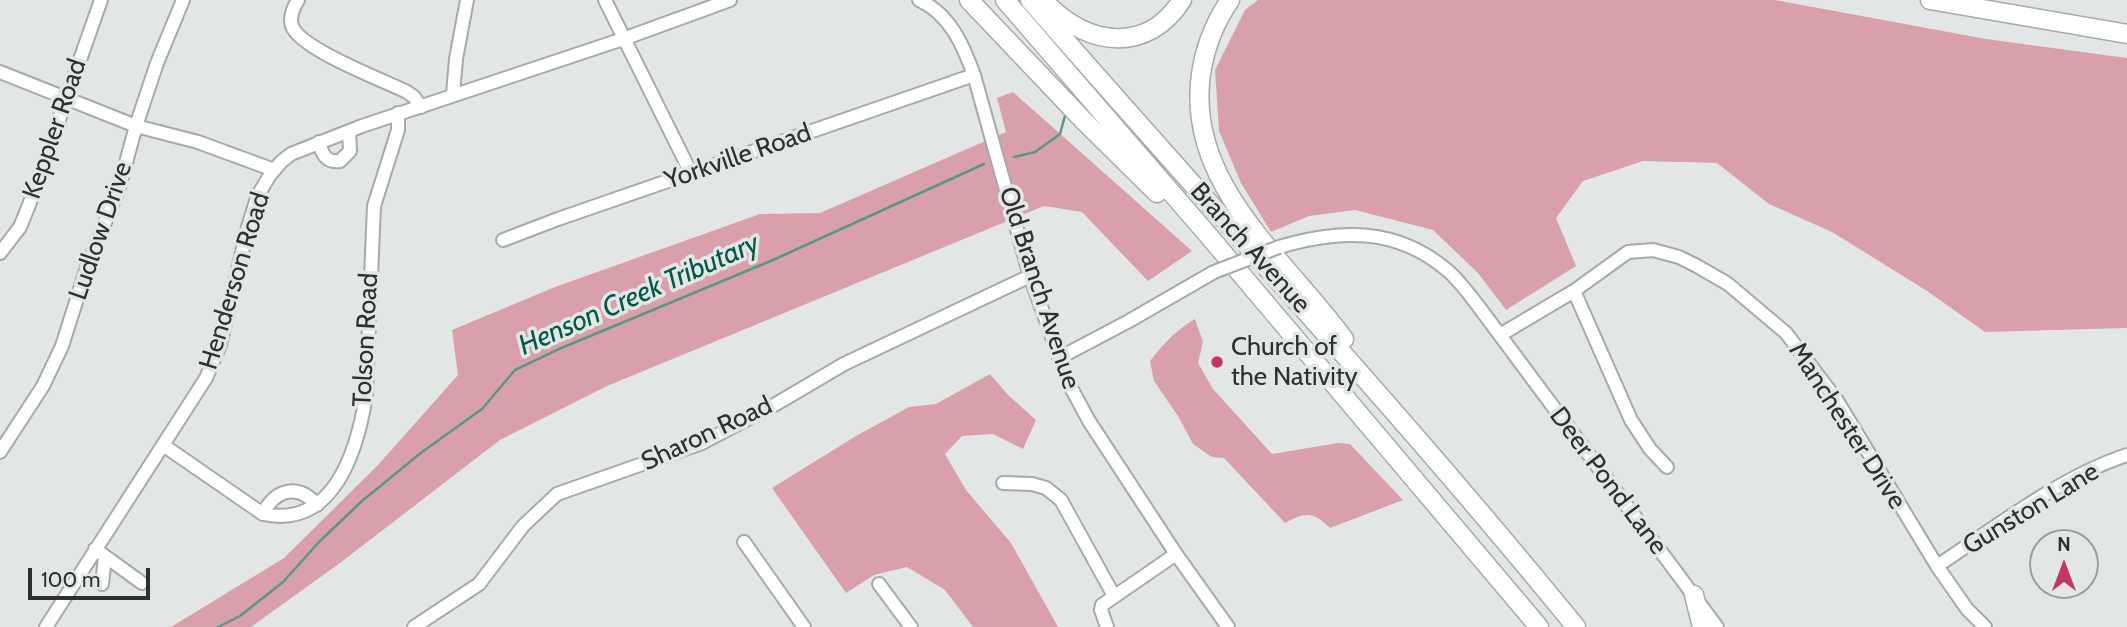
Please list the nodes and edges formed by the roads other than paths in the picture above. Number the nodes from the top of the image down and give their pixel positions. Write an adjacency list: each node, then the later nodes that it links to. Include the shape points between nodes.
1 (101, 0): 20 (street, Keppler Road)
2 (183, 0): 23 (street, Ludlow Drive)
3 (298, 0): 21 (street, via 291,23 309,44 407,92)
4 (467, 0): 19 (street)
5 (605, 0): 16 (street)
6 (730, 0): 16 (street, Henderson Road)
7 (919, 0): 18 (street, via 955,31)
8 (969, 0): 33 (highway)
9 (1004, 0): 33 (highway, Branch Avenue)
10 (1030, 0): 35 (highway, Branch Avenue)
11 (1043, 0): 12 (highway, via 1073,26 1097,36 1127,38 1152,30)
12 (1182, 0)
13 (1230, 0): 35 (highway, via 1209,42 1200,85 1202,127 1213,163 1254,231 1333,323)
14 (1930, 0): 15 (highway)
15 (2127, 33)
16 (623, 39): 19 (street, Henderson Road); 27 (street)
17 (0, 72): 20 (street)
18 (974, 75): 27 (street, Yorkville Road); 30 (street, Old Branch Avenue)
19 (453, 94): 21 (street, Henderson Road)
20 (66, 99): 23 (street); 29 (street, Keppler Road, via 20,227)
21 (421, 107): 22 (street, Henderson Road)
22 (398, 113): 24 (street, Henderson Road); 41 (street, Tolson Road, via 398,130 374,206 362,422 348,464)
23 (136, 126): 26 (street, via 198,142); 37 (street, Ludlow Drive, via 119,188 62,346 43,386)
24 (349, 131): 25 (street, Henderson Road); 25 (street, via 350,151 341,160 324,157)
25 (319, 142): 26 (street, Henderson Road, via 291,154)
26 (274, 170): 36 (street, Henderson Road, via 258,195 248,226 220,345 206,378)
27 (691, 173): 28 (street, Yorkville Road)
28 (503, 240)
29 (0, 253)
30 (1030, 276): 34 (street, Old Branch Avenue); 55 (street, Sharon Road, via 844,364 702,443 557,494 523,526 479,584)
31 (1574, 291): 32 (street, Manchester Drive); 39 (street, via 1631,420); 47 (street, Manchester Drive, via 1621,255 1643,250 1679,257 1728,284 1786,333 1815,370)
32 (1500, 335): 34 (street, bridge, via 1449,272 1431,258 1390,239 1329,235 1279,247 1214,272); 52 (street, Deer Pond Lane)
33 (1293, 336): 51 (highway, Branch Avenue)
34 (1059, 358): 46 (street, Old Branch Avenue, via 1088,422)
35 (1404, 422): 43 (highway, Branch Avenue)
36 (163, 445): 42 (street); 45 (street, Henderson Road)
37 (0, 452)
38 (2127, 455): 47 (street, Gunston Lane, via 2049,493)
39 (1667, 467)
40 (1003, 483): 53 (street, via 1046,488 1060,500)
41 (317, 505): 42 (street, via 294,515); 42 (street, via 302,493 287,492 274,498)
42 (264, 514)
43 (1492, 524): 62 (highway, Branch Avenue); 63 (highway)
44 (744, 542): 56 (street)
45 (100, 553): 48 (street); 49 (street); 54 (street, Henderson Road)
46 (1176, 554): 53 (street); 59 (street, Old Branch Avenue)
47 (1937, 566): 66 (street, Manchester Drive)
48 (142, 583)
49 (102, 584)
50 (879, 584): 57 (street)
51 (1511, 595): 60 (highway); 61 (highway, Branch Avenue)
52 (1695, 595): 64 (highway); 65 (street, Deer Pond Lane)
53 (1114, 596): 58 (street, via 1101,610)
54 (47, 627)
55 (414, 627)
56 (804, 627)
57 (911, 627)
58 (1108, 627)
59 (1228, 627)
60 (1532, 627)
61 (1539, 627)
62 (1576, 627)
63 (1591, 627)
64 (1702, 627)
65 (1717, 627)
66 (1985, 627)

